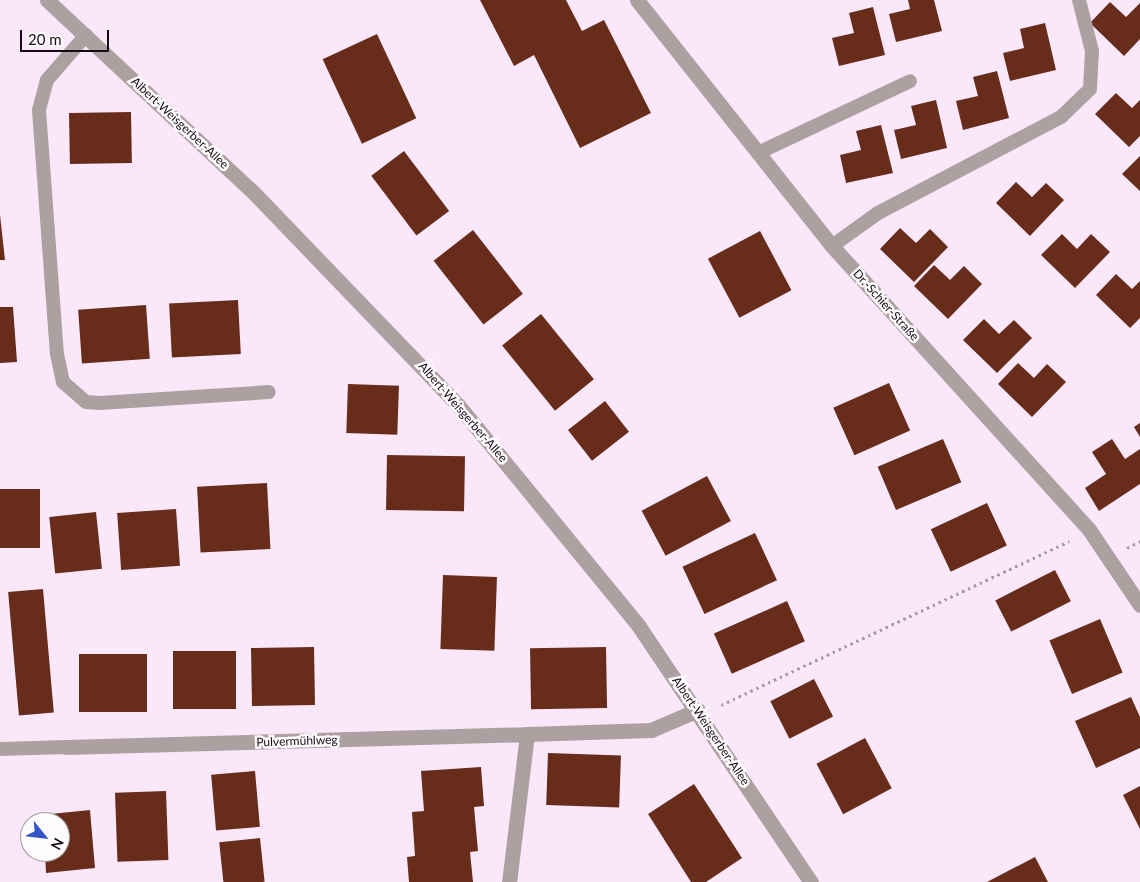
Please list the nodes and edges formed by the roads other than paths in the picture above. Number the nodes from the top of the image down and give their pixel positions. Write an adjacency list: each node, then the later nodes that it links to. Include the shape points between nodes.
1 (47, 0): 4 (street, Albert-Weisgerber-Allee)
2 (637, 0): 6 (street, Dr.-Schier-Straße)
3 (1079, 0): 7 (lane, via 1092,51 1090,88 1061,117 878,213)
4 (86, 35): 8 (lane, via 47,80 39,110 57,354 63,382 86,402 100,403); 10 (street, Albert-Weisgerber-Allee, via 382,321 548,510)
5 (910, 81): 6 (lane)
6 (758, 153): 7 (street, Dr.-Schier-Straße)
7 (832, 246): 9 (street, Dr.-Schier-Straße, via 1090,531)
8 (269, 392)
9 (1140, 605)
10 (698, 710): 11 (street, Pulvermühlweg, via 651,730); 15 (street, Albert-Weisgerber-Allee)
11 (527, 734): 12 (street, Pulvermühlweg); 14 (street)
12 (66, 747): 13 (lane)
13 (0, 749)
14 (509, 882)
15 (811, 882)

